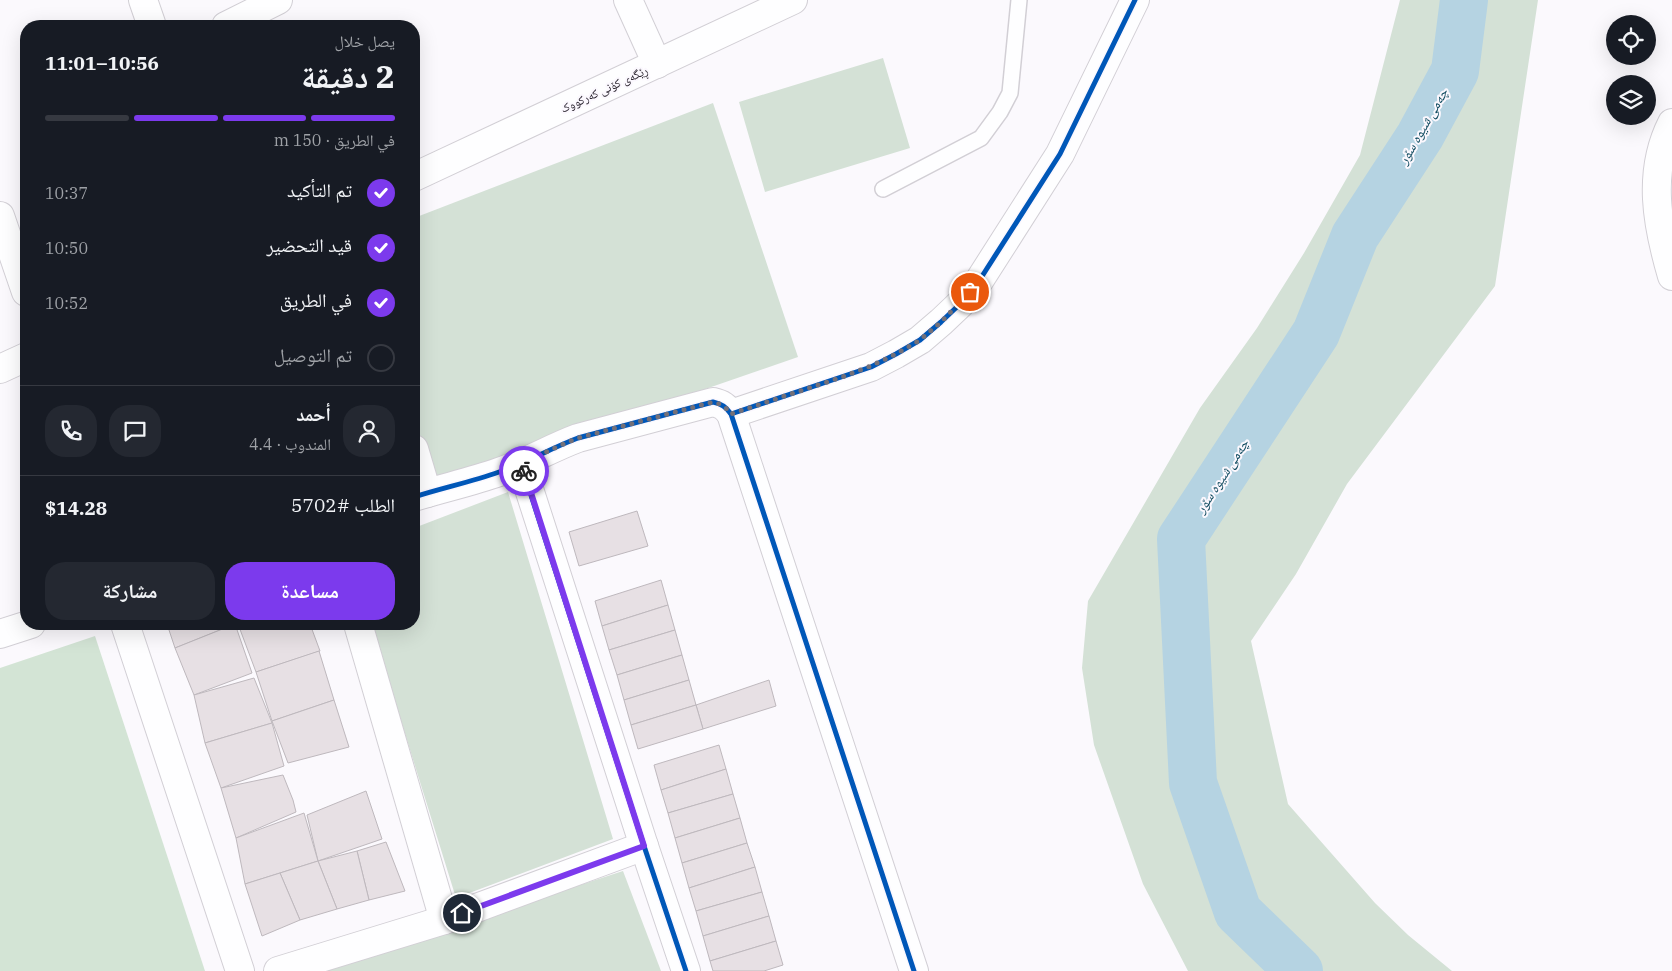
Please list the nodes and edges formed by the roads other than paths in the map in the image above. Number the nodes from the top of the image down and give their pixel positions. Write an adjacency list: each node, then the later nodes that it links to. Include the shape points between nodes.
1 (143, 0): 7 (main road)
2 (278, 0): 8 (main road)
3 (628, 0): 9 (main road)
4 (793, 0): 9 (main road, ڕێگەی کۆنی کەرکووک)
5 (1019, 0): 12 (lane, via 1010,93 1000,112 981,138)
6 (1135, 0): 18 (main road, via 1060,154 961,303 920,340 888,358 845,376)
7 (150, 20)
8 (238, 20)
9 (657, 64): 11 (main road, ڕێگەی کۆنی کەرکووک)
10 (1672, 123): 15 (main road, via 1661,151 1656,190 1660,228)
11 (420, 174)
12 (883, 189)
13 (0, 216): 14 (main road)
14 (20, 274)
15 (1672, 276)
16 (20, 360): 17 (main road)
17 (0, 368)
18 (731, 414): 19 (main road, via 721,403 713,402 578,438); 30 (main road)
19 (521, 464): 20 (main road); 25 (main road)
20 (421, 495)
21 (20, 628): 24 (main road)
22 (127, 630): 27 (main road)
23 (360, 630): 26 (main road)
24 (0, 634)
25 (644, 846): 26 (main road); 29 (main road)
26 (444, 920): 28 (main road)
27 (240, 971)
28 (278, 971)
29 (686, 971)
30 (914, 971)

